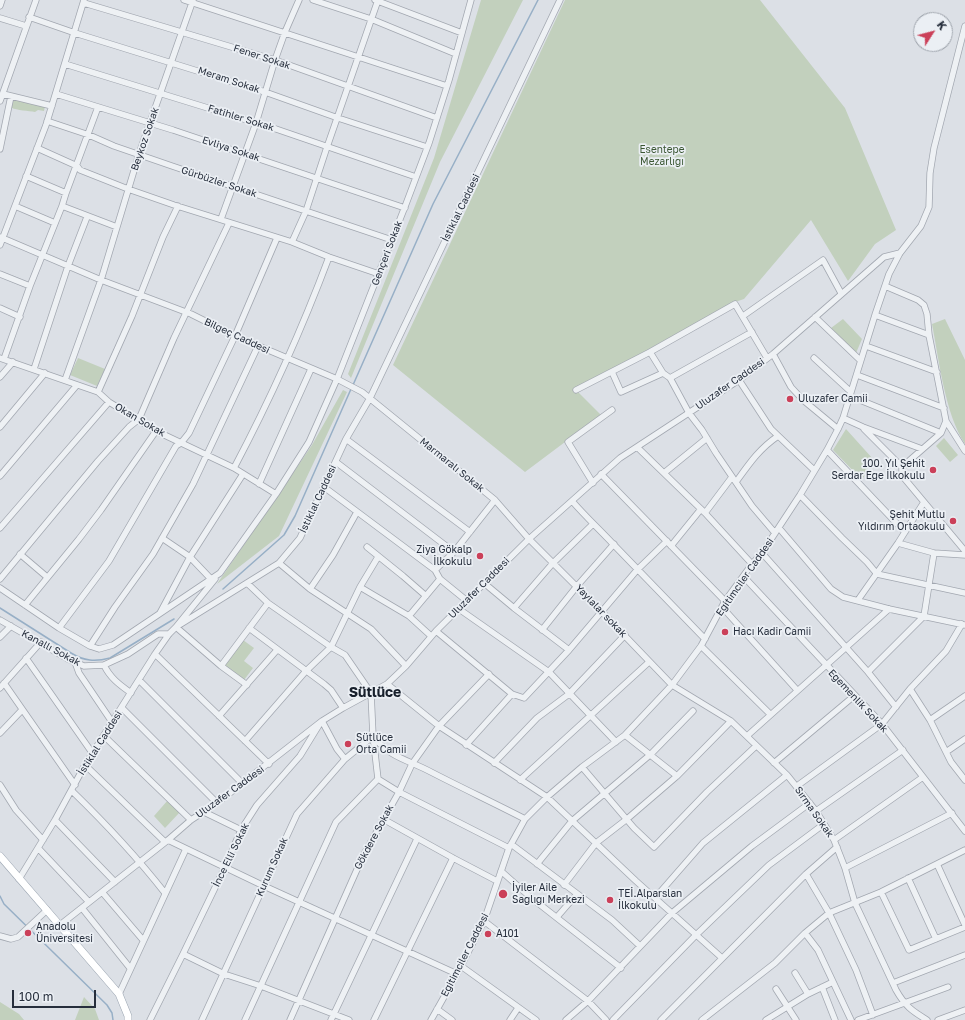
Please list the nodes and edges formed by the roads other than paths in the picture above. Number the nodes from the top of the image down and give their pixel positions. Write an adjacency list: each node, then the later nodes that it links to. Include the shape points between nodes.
1 (2, 0): 11 (street)
2 (36, 0): 12 (street)
3 (184, 0): 10 (street)
4 (299, 0): 18 (street)
5 (313, 0): 14 (street)
6 (377, 0): 14 (street); 20 (street)
7 (472, 0): 20 (street, Gençeri Sokak)
8 (560, 0): 118 (street, İstiklal Caddesi)
9 (84, 1): 17 (street, Fener Sokak); 19 (street)
10 (192, 1): 17 (street, Beykoz Sokak); 18 (street)
11 (0, 6)
12 (29, 17): 15 (street); 19 (street, Meram Sokak)
13 (0, 18): 15 (street)
14 (371, 19): 21 (street); 22 (street)
15 (26, 26): 30 (street)
16 (965, 26): 72 (street, Eğitimciler Caddesi, via 934,148 929,207 921,226)
17 (182, 32): 23 (street, Fener Sokak); 24 (street, Beykoz Sokak)
18 (285, 32): 22 (street); 23 (street)
19 (75, 33): 24 (street, Meram Sokak); 25 (street)
20 (462, 33): 21 (street, Gençeri Sokak)
21 (456, 54): 27 (street, Gençeri Sokak)
22 (359, 56): 26 (street); 27 (street)
23 (275, 60): 26 (street, Fener Sokak); 28 (street)
24 (172, 62): 28 (street, Meram Sokak); 29 (street, Beykoz Sokak)
25 (65, 64): 29 (street, Fatihler Sokak); 31 (street)
26 (349, 86): 38 (street); 39 (street, Fener Sokak)
27 (447, 86): 39 (street, Gençeri Sokak)
28 (265, 92): 38 (street, Meram Sokak); 42 (street)
29 (161, 93): 41 (street, Beykoz Sokak); 42 (street, Fatihler Sokak)
30 (3, 94): 32 (street); 33 (street)
31 (56, 94): 35 (street); 37 (street, Evliya Sokak)
32 (11, 96): 35 (street); 36 (street)
33 (0, 102)
34 (0, 105): 36 (street)
35 (52, 106): 40 (street)
36 (9, 107): 47 (street)
37 (98, 107): 41 (street, Evliya Sokak); 43 (street)
38 (338, 118): 44 (street); 45 (street, Meram Sokak)
39 (437, 118): 45 (street, Gençeri Sokak)
40 (47, 121): 43 (street, Gürbüzler Sokak); 46 (street)
41 (151, 123): 48 (street, Beykoz Sokak); 49 (street, Evliya Sokak)
42 (256, 123): 44 (street, Fatihler Sokak); 49 (street)
43 (89, 135): 48 (street, Gürbüzler Sokak); 50 (street)
44 (327, 147): 52 (street); 53 (street, Fatihler Sokak)
45 (427, 147): 53 (street, Gençeri Sokak)
46 (37, 148): 50 (street); 51 (street)
47 (0, 149)
48 (139, 154): 54 (street, Gürbüzler Sokak); 55 (street, Beykoz Sokak)
49 (245, 154): 52 (street, Evliya Sokak); 54 (street)
50 (76, 166): 55 (street, via 80,170); 56 (street)
51 (26, 176): 56 (street); 57 (street)
52 (317, 177): 60 (street, Evliya Sokak); 61 (street)
53 (416, 177): 60 (street, Gençeri Sokak)
54 (233, 186): 61 (street, Gürbüzler Sokak); 63 (street)
55 (128, 189): 59 (street); 66 (street, Beykoz Sokak)
56 (66, 193): 58 (street)
57 (15, 206): 65 (street); 67 (street)
58 (62, 206): 62 (street); 65 (street)
59 (178, 206): 63 (street); 82 (street, via 163,237)
60 (405, 208): 69 (street, Gençeri Sokak)
61 (306, 211): 69 (street, Gürbüzler Sokak); 70 (street)
62 (87, 217): 66 (street); 75 (street)
63 (221, 219): 64 (street)
64 (229, 222): 68 (street); 84 (street)
65 (55, 223): 73 (street)
66 (116, 227): 78 (street, Beykoz Sokak)
67 (2, 238): 71 (street); 73 (street)
68 (277, 238): 70 (street); 91 (street)
69 (392, 240): 77 (street, Gençeri Sokak)
70 (292, 242): 74 (street)
71 (0, 245)
72 (900, 253): 80 (street, Eğitimciler Caddesi); 81 (street, Uluzafer Caddesi, via 884,257)
73 (42, 256): 75 (street, Bilgeç Caddesi); 79 (street)
74 (328, 257): 77 (street); 97 (street, via 318,287)
75 (68, 266): 78 (street, Bilgeç Caddesi); 103 (street)
76 (0, 274): 79 (street)
77 (379, 274): 111 (street, Gençeri Sokak)
78 (101, 280): 82 (street, Bilgeç Caddesi); 112 (street, Beykoz Sokak)
79 (30, 286): 87 (street)
80 (885, 286): 85 (street, Eğitimciler Caddesi); 90 (street, via 924,305)
81 (841, 293): 86 (street, via 823,260); 88 (street, Uluzafer Caddesi)
82 (141, 296): 84 (street, Bilgeç Caddesi); 116 (street)
83 (0, 308): 87 (street)
84 (186, 312): 91 (street, Bilgeç Caddesi); 124 (street)
85 (875, 315): 90 (street); 93 (street, Eğitimciler Caddesi)
86 (743, 316): 89 (street); 94 (street, via 735,304)
87 (20, 317): 96 (street)
88 (815, 317): 95 (street, Uluzafer Caddesi); 100 (street)
89 (752, 332): 98 (street); 110 (street)
90 (929, 335): 105 (street)
91 (235, 336): 92 (street, Bilgeç Caddesi); 134 (street, via 189,433)
92 (258, 346): 97 (street, Bilgeç Caddesi); 139 (street)
93 (866, 346): 100 (street, Eğitimciler Caddesi); 105 (street)
94 (650, 352): 104 (street); 106 (street)
95 (773, 354): 98 (street, Uluzafer Caddesi); 128 (street, via 791,387)
96 (2, 358): 101 (street, Okan Sokak)
97 (287, 358): 102 (street, Bilgeç Caddesi); 142 (street, via 257,425)
98 (767, 358): 113 (street, Uluzafer Caddesi)
99 (814, 358): 117 (street)
100 (860, 360): 108 (street, Eğitimciler Caddesi)
101 (13, 362): 103 (street, Okan Sokak); 109 (street)
102 (311, 369): 111 (street, Bilgeç Caddesi); 151 (street)
103 (34, 370): 107 (street, Okan Sokak)
104 (612, 372): 106 (street, via 621,392); 115 (street)
105 (937, 372): 120 (street)
106 (663, 373): 110 (street)
107 (45, 374): 112 (street, Okan Sokak); 126 (street)
108 (857, 375): 117 (street, Eğitimciler Caddesi); 120 (street)
109 (0, 377)
110 (670, 378): 122 (street)
111 (337, 379): 118 (street, Bilgeç Caddesi); 153 (street, Gençeri Sokak, via 309,442)
112 (65, 380): 114 (street, Okan Sokak)
113 (739, 380): 122 (street, Uluzafer Caddesi); 131 (street, via 763,418)
114 (77, 385): 116 (street, Okan Sokak); 147 (street)
115 (576, 390)
116 (98, 392): 119 (street, Okan Sokak)
117 (851, 394): 123 (street, Eğitimciler Caddesi); 130 (street)
118 (370, 398): 133 (street, İstiklal Caddesi); 155 (street, Marmaralı Sokak)
119 (109, 402): 124 (street, Okan Sokak); 161 (street)
120 (944, 408): 125 (street)
121 (612, 410): 150 (street, via 568,442)
122 (689, 412): 132 (street); 135 (street, Uluzafer Caddesi)
123 (843, 418): 127 (street); 128 (street, Eğitimciler Caddesi)
124 (139, 419): 129 (street, Okan Sokak); 175 (street, via 98,462)
125 (946, 421): 130 (street); 138 (street)
126 (0, 427)
127 (863, 427): 136 (street); 141 (street)
128 (838, 429): 137 (street, Eğitimciler Caddesi)
129 (156, 431): 134 (street, Okan Sokak); 186 (street, via 101,510)
130 (942, 433): 136 (street)
131 (778, 436): 143 (street); 149 (street, via 758,452)
132 (707, 438): 144 (street); 148 (street)
133 (346, 439): 140 (street, İstiklal Caddesi); 163 (street)
134 (181, 443): 139 (street, Okan Sokak); 217 (street, via 176,446 109,561)
135 (637, 447): 144 (street); 146 (street, Uluzafer Caddesi)
136 (922, 449): 141 (street)
137 (828, 450): 143 (street, Eğitimciler Caddesi); 164 (street)
138 (965, 451)
139 (206, 456): 142 (street, Okan Sokak); 165 (street)
140 (336, 462): 152 (street, İstiklal Caddesi); 172 (street)
141 (902, 467): 157 (street, via 904,478)
142 (234, 468): 145 (street, Okan Sokak)
143 (814, 470): 154 (street, Eğitimciler Caddesi)
144 (664, 473): 158 (street)
145 (243, 474): 151 (street, Okan Sokak); 177 (street)
146 (601, 474): 150 (street, Uluzafer Caddesi); 169 (street)
147 (0, 476)
148 (732, 477): 149 (street); 158 (street)
149 (736, 482): 162 (street, via 752,506)
150 (593, 483): 156 (street, Uluzafer Caddesi)
151 (259, 484): 153 (street, Okan Sokak)
152 (324, 487): 159 (street); 179 (street, İstiklal Caddesi, via 300,538)
153 (276, 494): 184 (street, Gençeri Sokak)
154 (800, 495): 162 (street, Eğitimciler Caddesi); 185 (street)
155 (495, 500): 163 (street); 166 (street, Marmaralı Sokak)
156 (572, 501): 160 (street); 166 (street, Uluzafer Caddesi)
157 (924, 502): 164 (street); 171 (street)
158 (703, 511): 169 (street); 181 (street)
159 (357, 512): 182 (street); 197 (street)
160 (593, 524): 168 (street); 180 (street)
161 (0, 528)
162 (777, 531): 173 (street, Eğitimciler Caddesi); 201 (street, via 831,589 843,597)
163 (470, 532): 172 (street)
164 (905, 532): 167 (street)
165 (162, 538): 177 (street); 227 (street)
166 (529, 539): 180 (street, Yaylalar sokak); 192 (street, Uluzafer Caddesi)
167 (898, 543): 174 (street); 185 (street)
168 (614, 544): 183 (street); 193 (street)
169 (669, 544): 183 (street); 203 (street)
170 (368, 547): 178 (street)
171 (965, 551)
172 (454, 552): 182 (street)
173 (762, 553): 181 (street, Eğitimciler Caddesi); 230 (street)
174 (934, 553): 176 (street); 194 (street)
175 (20, 554): 186 (street); 188 (street)
176 (965, 555)
177 (190, 557): 189 (street); 209 (street)
178 (378, 557): 195 (street); 199 (street)
179 (279, 563): 191 (street, İstiklal Caddesi); 197 (street)
180 (553, 563): 193 (street, Yaylalar sokak); 205 (street)
181 (752, 564): 187 (street, Eğitimciler Caddesi)
182 (435, 570): 190 (street)
183 (637, 570): 208 (street); 225 (street)
184 (220, 573): 189 (street); 216 (street, Gençeri Sokak)
185 (877, 574): 194 (street); 201 (street)
186 (47, 577): 204 (street)
187 (744, 577): 203 (street, Eğitimciler Caddesi); 238 (street, Egemenlik Sokak)
188 (0, 579)
189 (211, 579): 209 (street)
190 (440, 579): 199 (street); 200 (street)
191 (247, 583): 202 (street); 216 (street, İstiklal Caddesi)
192 (484, 583): 200 (street, Uluzafer Caddesi); 205 (street)
193 (576, 586): 208 (street, Yaylalar sokak); 219 (street)
194 (928, 586): 198 (street); 212 (street)
195 (360, 587): 210 (street); 211 (street)
196 (0, 588): 204 (street)
197 (310, 589): 210 (street)
198 (965, 593)
199 (426, 596): 211 (street)
200 (467, 600): 206 (street, Uluzafer Caddesi)
201 (858, 600): 207 (street)
202 (268, 603): 218 (street); 228 (street)
203 (724, 604): 225 (street, Eğitimciler Caddesi); 251 (street)
204 (25, 605): 217 (street)
205 (514, 608): 219 (street)
206 (459, 609): 220 (street, Uluzafer Caddesi); 242 (street)
207 (889, 609): 212 (street); 230 (street)
208 (601, 611): 223 (street, Yaylalar sokak); 232 (street)
209 (159, 614): 227 (street, via 113,645 99,649)
210 (347, 615): 228 (street); 240 (street, via 371,629)
211 (409, 616): 222 (street)
212 (924, 616): 214 (street); 243 (street)
213 (0, 620): 215 (street, Kanallı Sokak)
214 (964, 625): 250 (street, via 946,651)
215 (11, 626): 224 (street); 226 (street, Kanallı Sokak)
216 (176, 627): 221 (street, İstiklal Caddesi); 239 (street)
217 (59, 628): 227 (street)
218 (249, 628): 231 (street); 239 (street)
219 (542, 630): 232 (street)
220 (436, 631): 222 (street, Uluzafer Caddesi); 244 (street)
221 (169, 634): 233 (street, İstiklal Caddesi); 237 (street, Kanallı Sokak, via 158,634 128,654)
222 (431, 636): 240 (street, Uluzafer Caddesi)
223 (625, 636): 236 (street, Yaylalar sokak); 255 (street)
224 (0, 637)
225 (705, 639): 229 (street, Eğitimciler Caddesi)
226 (41, 642): 234 (street); 235 (street, Kanallı Sokak)
227 (90, 646)
228 (331, 646): 241 (street); 253 (street, via 345,655)
229 (701, 646): 248 (street, Eğitimciler Caddesi); 263 (street)
230 (846, 648): 238 (street); 243 (street)
231 (277, 650): 241 (street); 246 (street)
232 (569, 650): 242 (street)
233 (155, 654): 245 (street, İstiklal Caddesi); 265 (street)
234 (26, 658): 249 (street); 284 (street)
235 (75, 662): 237 (street, Kanallı Sokak, via 84,666); 269 (street, via 79,673)
236 (650, 662): 248 (street, Yaylalar sokak); 264 (street)
237 (104, 665): 252 (street, via 108,674)
238 (825, 665): 251 (street); 256 (street, Egemenlik Sokak)
239 (221, 666): 246 (street)
240 (406, 666): 247 (street, Uluzafer Caddesi)
241 (306, 671): 260 (street, via 331,690); 278 (street)
242 (549, 672): 254 (street, via 524,698); 255 (street)
243 (868, 672): 258 (street)
244 (489, 674): 254 (street); 271 (street, Gökdere Sokak)
245 (139, 680): 252 (street, İstiklal Caddesi); 300 (street)
246 (247, 684): 265 (street)
247 (387, 684): 253 (street, Uluzafer Caddesi); 271 (street)
248 (672, 685): 268 (street, Sırma Sokak); 273 (street, Eğitimciler Caddesi)
249 (2, 686): 261 (street)
250 (910, 689): 258 (street); 266 (street)
251 (797, 690): 263 (street)
252 (131, 693): 259 (street, İstiklal Caddesi)
253 (371, 693): 260 (street, Uluzafer Caddesi); 275 (street)
254 (512, 694): 280 (street)
255 (569, 694): 264 (street); 287 (street, via 537,718)
256 (854, 696): 270 (street, Egemenlik Sokak); 288 (street)
257 (965, 696): 266 (street)
258 (896, 707): 270 (street)
259 (122, 708): 269 (street, İstiklal Caddesi); 308 (street)
260 (343, 708): 267 (street, Uluzafer Caddesi)
261 (22, 710): 272 (street); 301 (street)
262 (693, 711): 285 (street)
263 (770, 714): 276 (street)
264 (591, 715): 279 (street); 298 (street)
265 (220, 716): 278 (street)
266 (930, 720): 283 (street)
267 (322, 721): 286 (street); 289 (street, Uluzafer Caddesi); 320 (street, İnce Elli Sokak, via 300,756 257,805)
268 (731, 721): 276 (street, Sırma Sokak); 295 (street)
269 (112, 722): 274 (street, İstiklal Caddesi)
270 (882, 724): 282 (street, Egemenlik Sokak); 303 (street)
271 (439, 726): 280 (street); 290 (street, Gökdere Sokak)
272 (0, 734)
273 (625, 735): 279 (street, Eğitimciler Caddesi); 285 (street)
274 (104, 736): 284 (street, İstiklal Caddesi); 317 (street)
275 (373, 736): 286 (street, Kurum Sokak); 290 (street, via 398,758); 297 (street)
276 (747, 736): 281 (street, Sırma Sokak)
277 (965, 739): 283 (street)
278 (245, 741): 289 (street)
279 (616, 742): 292 (street, Eğitimciler Caddesi)
280 (466, 745): 287 (street)
281 (756, 746): 288 (street, Sırma Sokak); 315 (street, via 654,847)
282 (903, 750): 296 (street, Egemenlik Sokak); 310 (street)
283 (946, 752): 293 (street, via 951,762)
284 (93, 754): 291 (street, İstiklal Caddesi)
285 (651, 754): 295 (street); 306 (street)
286 (345, 759): 346 (street, Kurum Sokak, via 297,814)
287 (494, 763): 298 (street)
288 (774, 763): 294 (street, Sırma Sokak)
289 (269, 764): 300 (street, Uluzafer Caddesi)
290 (412, 764): 305 (street, Gökdere Sokak); 314 (street, via 427,769)
291 (85, 765): 301 (street, İstiklal Caddesi); 325 (street)
292 (582, 767): 306 (street); 307 (street, Eğitimciler Caddesi)
293 (963, 773): 299 (street)
294 (787, 775): 303 (street, Sırma Sokak); 351 (street, via 703,844)
295 (677, 776): 315 (street)
296 (923, 777): 312 (street, Egemenlik Sokak); 324 (street)
297 (378, 779): 305 (street); 353 (street, via 336,822)
298 (520, 780): 307 (street)
299 (965, 780)
300 (242, 783): 308 (street, Uluzafer Caddesi)
301 (75, 784): 304 (street, İstiklal Caddesi)
302 (0, 785): 323 (street, via 16,810)
303 (797, 786): 309 (street, Sırma Sokak)
304 (72, 791): 316 (street, İstiklal Caddesi); 334 (street)
305 (399, 792): 313 (street, Gökdere Sokak); 327 (street)
306 (604, 793): 315 (street); 318 (street)
307 (547, 797): 314 (street, Eğitimciler Caddesi); 318 (street)
308 (218, 803): 311 (street, Uluzafer Caddesi)
309 (810, 803): 310 (street, Sırma Sokak); 357 (street, via 752,846)
310 (816, 811): 319 (street, Sırma Sokak)
311 (204, 812): 317 (street, Uluzafer Caddesi); 320 (street)
312 (952, 813): 321 (street, Egemenlik Sokak); 338 (street)
313 (383, 819): 322 (street); 359 (street, Gökdere Sokak)
314 (525, 819): 327 (street, Eğitimciler Caddesi)
315 (627, 819): 326 (street)
316 (55, 820): 323 (street, İstiklal Caddesi); 344 (street)
317 (191, 820): 325 (street, Uluzafer Caddesi)
318 (572, 821): 326 (street); 335 (street)
319 (824, 824): 324 (street, Sırma Sokak); 366 (street, via 769,865)
320 (241, 830): 337 (street, İnce Elli Sokak)
321 (965, 831)
322 (417, 839): 333 (street); 365 (street)
323 (43, 840): 329 (street, İstiklal Caddesi)
324 (834, 840): 328 (street, Sırma Sokak)
325 (167, 841): 330 (street); 334 (street, Uluzafer Caddesi)
326 (596, 843): 345 (street); 351 (street)
327 (510, 846): 335 (street); 339 (street, Eğitimciler Caddesi)
328 (837, 847): 338 (street, Sırma Sokak); 340 (street)
329 (38, 848): 342 (street, İstiklal Caddesi); 352 (street)
330 (186, 849): 337 (street); 349 (street)
331 (965, 850): 336 (street)
332 (0, 855): 342 (main road)
333 (453, 858): 343 (street); 371 (street)
334 (140, 861): 344 (street, Uluzafer Caddesi); 349 (street)
335 (537, 864): 345 (street)
336 (937, 864): 341 (street); 363 (street)
337 (225, 867): 346 (street); 372 (street, İnce Elli Sokak)
338 (845, 868): 354 (street, Sırma Sokak)
339 (501, 871): 343 (street, Eğitimciler Caddesi); 360 (street)
340 (806, 874): 358 (street); 374 (street)
341 (908, 878): 348 (street); 368 (street)
342 (19, 879): 356 (main road)
343 (497, 881): 361 (street, Eğitimciler Caddesi)
344 (115, 882): 347 (street, Uluzafer Caddesi)
345 (564, 885): 350 (street)
346 (264, 886): 353 (street); 379 (street, Kurum Sokak)
347 (102, 892): 352 (street, Uluzafer Caddesi); 369 (street)
348 (881, 892): 354 (street); 368 (street, via 909,950)
349 (165, 893): 369 (street)
350 (577, 894): 360 (street); 370 (street, via 612,920)
351 (655, 898): 357 (street)
352 (89, 902): 355 (street, Uluzafer Caddesi)
353 (299, 902): 359 (street); 383 (street)
354 (856, 903): 358 (street); 382 (street, Sırma Sokak)
355 (82, 908): 362 (street, Uluzafer Caddesi); 376 (street)
356 (47, 910): 362 (main road); 367 (street, via 22,934 13,939)
357 (672, 913): 366 (street); 370 (street)
358 (829, 913): 364 (street); 397 (street, via 856,970)
359 (335, 918): 365 (street); 390 (street, Gökdere Sokak)
360 (557, 918): 377 (street)
361 (484, 920): 375 (street, Eğitimciler Caddesi); 389 (street)
362 (60, 925): 387 (main road)
363 (965, 926): 368 (street)
364 (805, 933): 381 (street, via 818,950); 414 (street, via 775,963)
365 (372, 935): 371 (street); 396 (street)
366 (696, 935): 374 (street); 412 (street)
367 (0, 936)
368 (936, 939)
369 (143, 940): 376 (street)
370 (640, 946): 377 (street)
371 (406, 952): 380 (street); 405 (street)
372 (184, 954): 379 (street); 399 (street, İnce Elli Sokak)
373 (965, 955): 382 (street)
374 (722, 958): 413 (street)
375 (461, 966): 380 (street, Eğitimciler Caddesi); 393 (street)
376 (130, 968): 387 (street)
377 (621, 968): 389 (street)
378 (795, 973): 388 (street)
379 (224, 974): 383 (street); 400 (street, Kurum Sokak)
380 (457, 974): 394 (street, Eğitimciler Caddesi)
381 (833, 982): 384 (street); 418 (street)
382 (893, 984): 391 (street, Sırma Sokak)
383 (261, 986): 390 (street); 401 (street)
384 (822, 987): 388 (street); 417 (street)
385 (948, 987): 391 (street)
386 (776, 989): 392 (street)
387 (119, 994): 398 (main road)
388 (808, 994): 392 (street)
389 (588, 1001): 410 (street); 411 (street)
390 (298, 1002): 396 (street); 402 (street, Gökdere Sokak)
391 (903, 1003): 397 (street); 420 (street, Sırma Sokak)
392 (787, 1007): 415 (street); 416 (street)
393 (518, 1008): 408 (street); 409 (street)
394 (437, 1009): 406 (street, Eğitimciler Caddesi); 407 (street)
395 (965, 1010): 421 (street)
396 (334, 1013): 403 (street); 404 (street)
397 (873, 1015): 419 (street)
398 (128, 1020)
399 (150, 1020)
400 (202, 1020)
401 (245, 1020)
402 (290, 1020)
403 (331, 1020)
404 (349, 1020)
405 (374, 1020)
406 (431, 1020)
407 (452, 1020)
408 (510, 1020)
409 (536, 1020)
410 (566, 1020)
411 (606, 1020)
412 (613, 1020)
413 (661, 1020)
414 (702, 1020)
415 (766, 1020)
416 (796, 1020)
417 (835, 1020)
418 (851, 1020)
419 (858, 1020)
420 (927, 1020)
421 (938, 1020)

